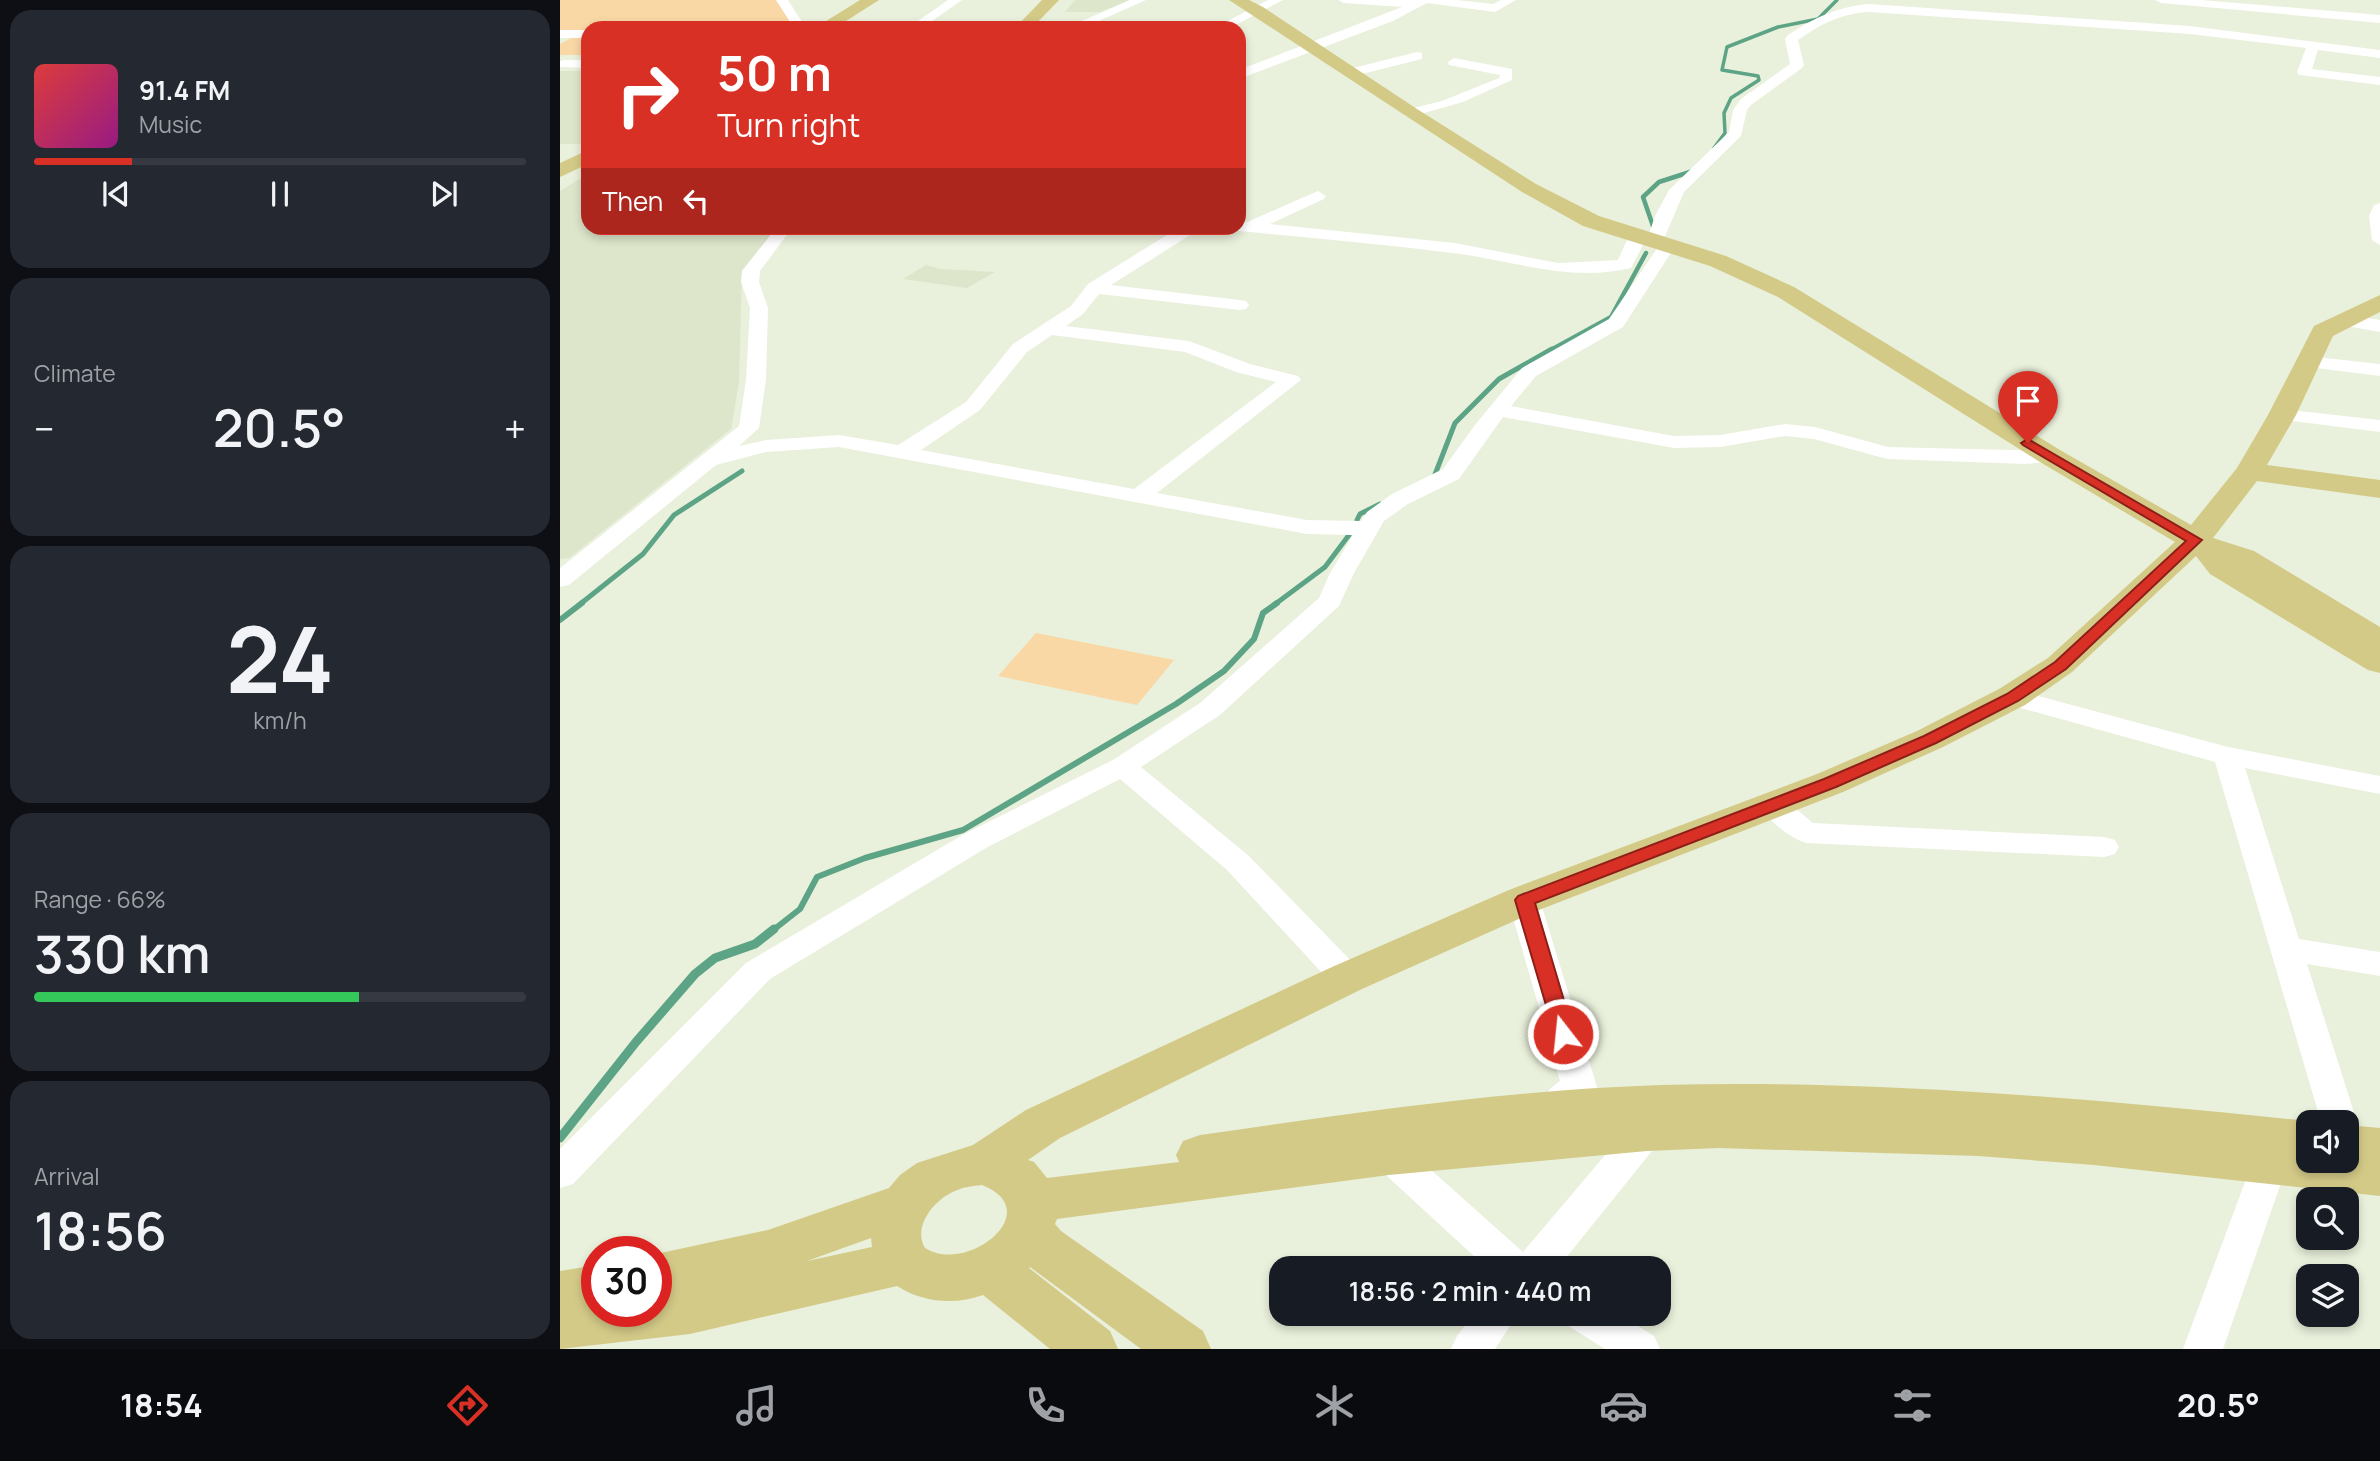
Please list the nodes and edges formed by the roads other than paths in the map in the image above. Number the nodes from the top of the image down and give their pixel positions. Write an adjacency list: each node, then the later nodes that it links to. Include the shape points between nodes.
1 (782, 0): 13 (street)
2 (871, 0): 14 (main road)
3 (880, 0): 15 (main road)
4 (956, 0): 16 (street)
5 (1051, 0): 17 (main road)
6 (1140, 0): 18 (street)
7 (1344, 0): 10 (street)
8 (1510, 0): 10 (street, via 1495,8)
9 (2161, 0): 12 (street)
10 (1423, 1): 22 (street)
11 (1255, 2): 19 (street); 22 (main road)
12 (2380, 19)
13 (796, 21)
14 (841, 21)
15 (843, 21)
16 (924, 21)
17 (1030, 21)
18 (1089, 21)
19 (1229, 21)
20 (560, 34): 21 (street)
21 (581, 34)
22 (1313, 47): 30 (street); 31 (main road)
23 (2313, 47): 24 (street); 32 (street, via 2304,72); 46 (street, via 2190,30 1859,6 1805,28 1791,39 1797,65 1746,102 1736,133 1677,190)
24 (2362, 52): 25 (street); 32 (street)
25 (2380, 54)
26 (1417, 56): 31 (street)
27 (1454, 62): 34 (street, via 1507,72 1505,80 1440,108)
28 (565, 64): 29 (street)
29 (581, 64)
30 (1246, 70)
31 (1350, 73): 34 (main road)
32 (2362, 79): 33 (street)
33 (2380, 81)
34 (1410, 113): 46 (main road, via 1567,210)
35 (581, 160): 37 (main road)
36 (581, 170): 38 (main road)
37 (560, 171)
38 (560, 181)
39 (1318, 196): 42 (street)
40 (2380, 208): 45 (street)
41 (1246, 226): 46 (street, via 1455,248 1573,269 1625,264 1633,244)
42 (1246, 226)
43 (779, 235): 60 (street, via 751,271 759,308 750,428)
44 (1178, 235): 47 (street)
45 (2380, 240)
46 (1654, 241): 55 (street, via 1654,261 1616,323 1530,372); 59 (main road, via 1718,261 1786,292)
47 (1094, 288): 49 (street); 52 (street, via 1077,310)
48 (2380, 302): 50 (main road)
49 (1240, 305)
50 (2342, 320): 51 (street); 53 (main road, via 2323,331)
51 (2380, 326)
52 (1048, 329): 58 (street, via 1020,348 973,406); 63 (street, via 1189,347 1291,380)
53 (2307, 362): 54 (street); 56 (main road)
54 (2380, 370)
55 (1498, 410): 59 (street, via 1674,442 1720,441 1784,429 1887,453); 64 (street, via 1451,474 1385,508)
56 (2282, 415): 57 (street); 61 (main road)
57 (2380, 426)
58 (904, 451): 60 (street, via 839,441 766,446); 63 (street)
59 (2050, 456): 65 (main road)
60 (711, 460): 66 (street)
61 (2249, 471): 62 (main road); 65 (main road)
62 (2380, 489)
63 (1137, 497): 64 (street, via 1307,527)
64 (1367, 528): 71 (street, via 1330,601 1210,709)
65 (2200, 543): 67 (main road, via 2243,558); 68 (main road, via 2221,567); 69 (main road, via 2060,665)
66 (560, 580)
67 (2380, 641)
68 (2380, 663)
69 (2012, 697): 70 (street); 73 (main road, via 1930,739)
70 (2227, 756): 72 (street); 76 (street)
71 (1123, 766): 78 (street, via 1238,863); 88 (street, via 975,841 758,971)
72 (2380, 785)
73 (1773, 805): 74 (street, via 1806,833); 75 (main road)
74 (2104, 847)
75 (1524, 900): 78 (main road); 80 (street, via 1579,1087 1560,1099)
76 (2286, 948): 77 (street); 79 (street)
77 (2380, 964)
78 (1347, 978): 91 (main road, via 1043,1124)
79 (2335, 1110)
80 (1561, 1125): 81 (main road); 84 (main road, via 1658,1104 1872,1105 2114,1120); 85 (main road); 91 (main road, via 1379,1129)
81 (1647, 1131): 86 (main road, via 1978,1136); 94 (street)
82 (2380, 1148): 83 (main road)
83 (2359, 1151)
84 (2296, 1152)
85 (1389, 1155): 91 (main road); 93 (street)
86 (2296, 1155)
87 (2359, 1169): 90 (main road)
88 (560, 1173)
89 (2306, 1173): 107 (street)
90 (2380, 1175)
91 (1018, 1194): 92 (main road, via 954,1168 927,1182); 96 (main road, via 1013,1252); 104 (main road, via 1043,1247)
92 (906, 1204): 95 (main road, via 895,1234); 97 (main road, via 768,1252)
93 (1501, 1256)
94 (1544, 1256)
95 (905, 1262): 96 (main road, via 933,1278 971,1276); 102 (main road, via 690,1310)
96 (990, 1269): 103 (main road)
97 (672, 1274)
98 (581, 1292): 99 (main road)
99 (560, 1295)
100 (1489, 1326): 105 (street)
101 (1603, 1326): 106 (street)
102 (560, 1327)
103 (1091, 1349)
104 (1184, 1349)
105 (1471, 1349)
106 (1640, 1349)
107 (2203, 1349)

